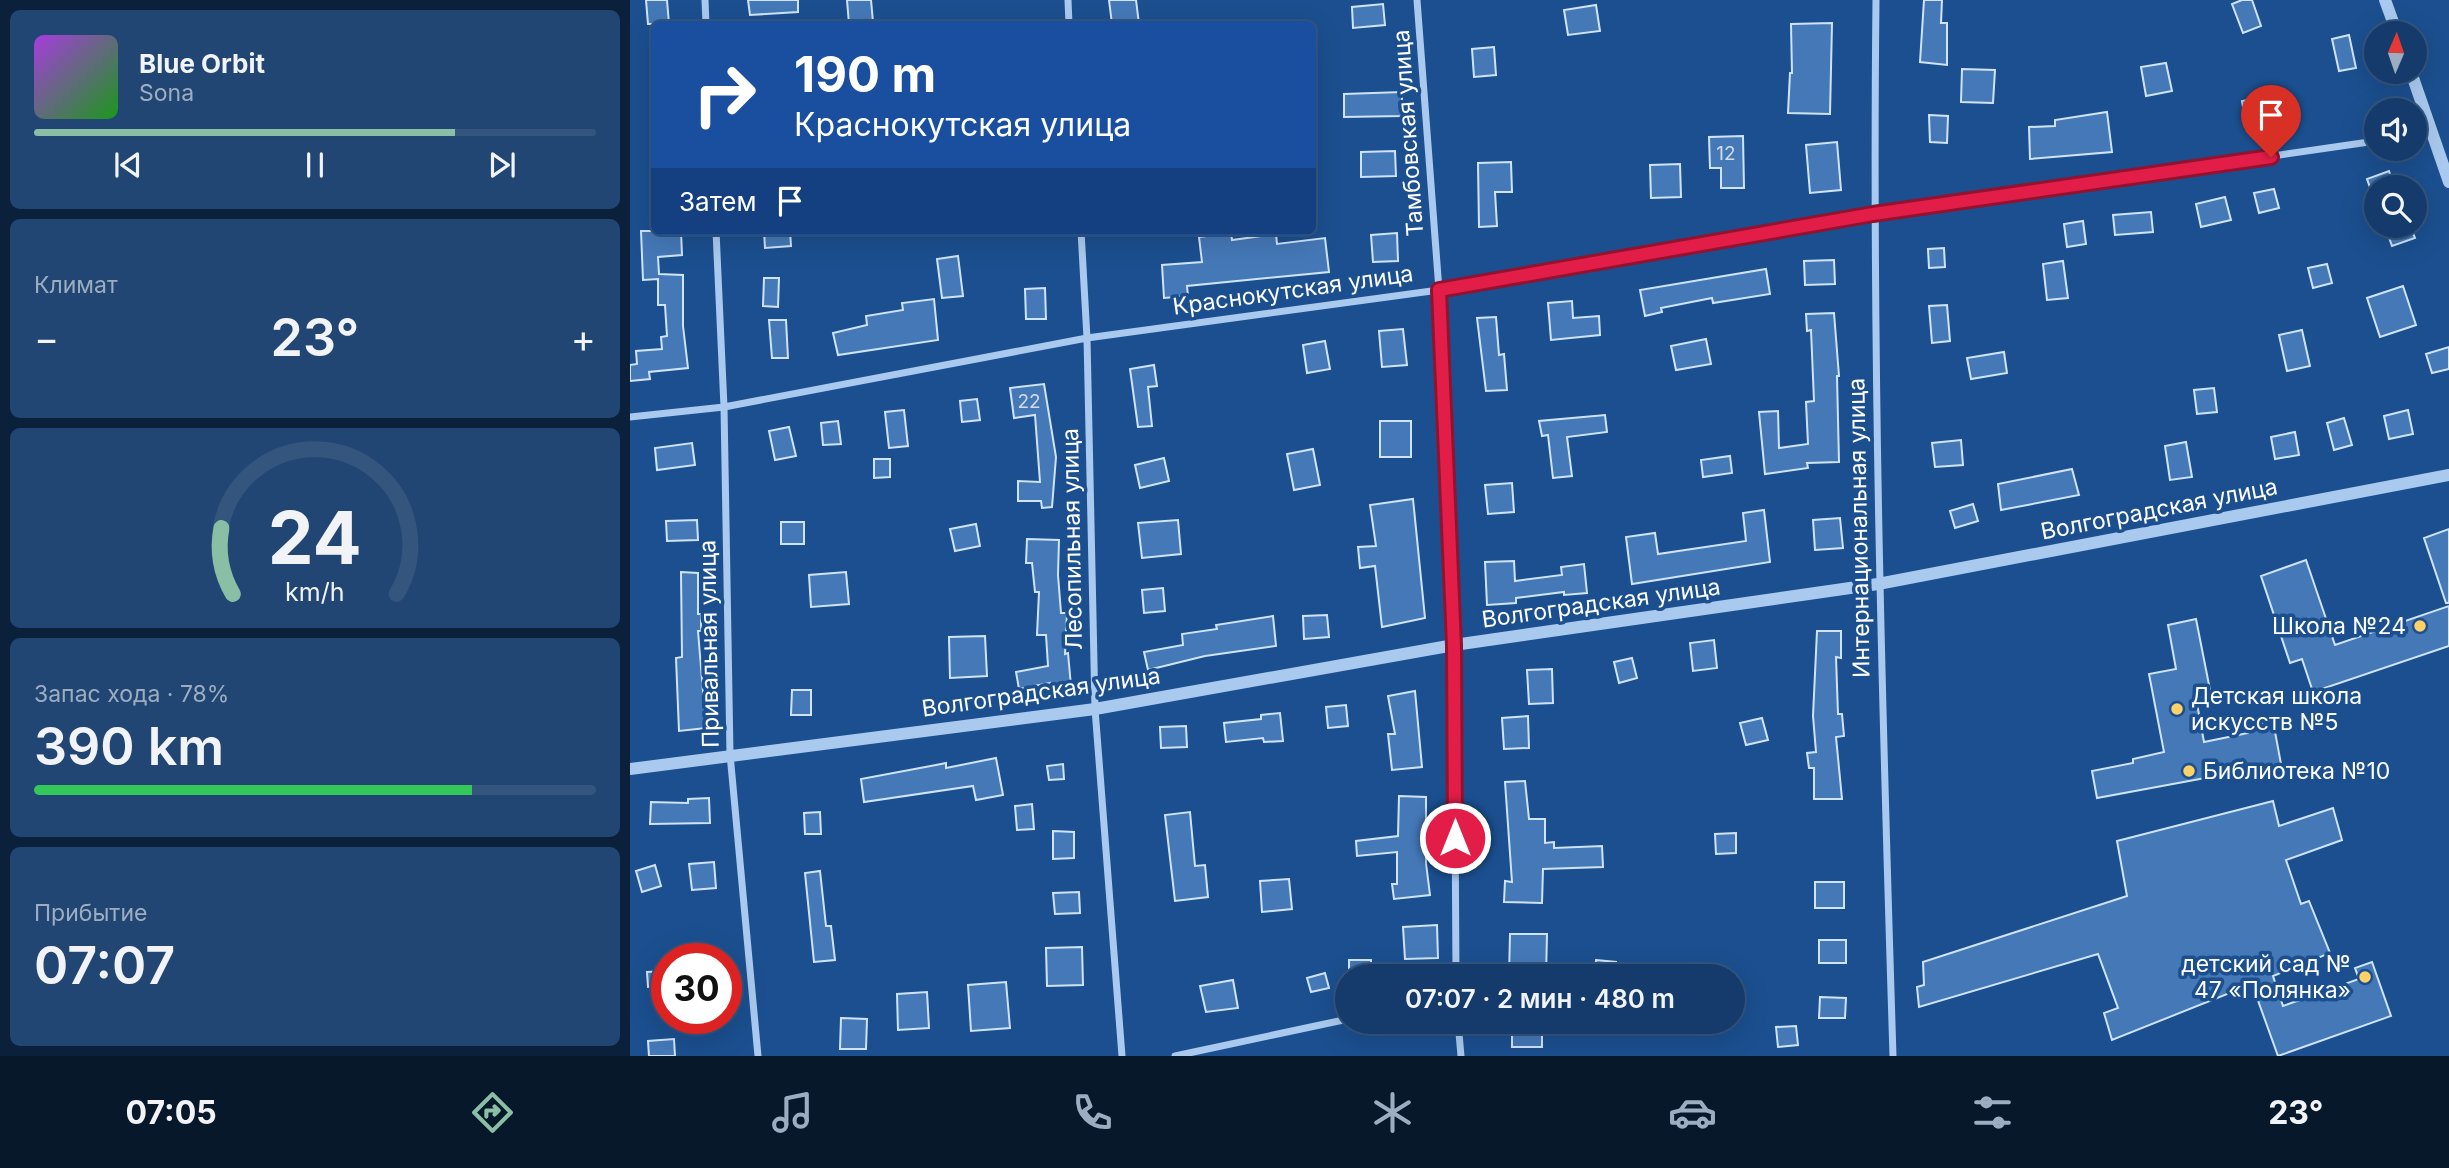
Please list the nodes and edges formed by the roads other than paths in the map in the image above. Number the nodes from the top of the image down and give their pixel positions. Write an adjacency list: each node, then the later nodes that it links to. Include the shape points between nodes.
1 (705, 0): 6 (street)
2 (1068, 0): 7 (street)
3 (1418, 0): 17 (street, Тамбовская улица)
4 (1876, 0): 14 (street, Интернациональная улица)
5 (2385, 0): 8 (street)
6 (706, 21)
7 (1069, 21)
8 (2393, 21)
9 (2415, 84): 10 (street)
10 (2433, 133): 11 (street); 13 (street)
11 (2427, 134)
12 (2364, 143): 14 (street, Краснокутская улица)
13 (2449, 182)
14 (1873, 214): 17 (street, Краснокутская улица); 22 (street, Интернациональная улица)
15 (716, 235): 19 (street, Привальная улица)
16 (1081, 235): 18 (street, Лесопильная улица)
17 (1439, 290): 18 (street, Краснокутская улица); 23 (street, Тамбовская улица)
18 (1087, 338): 19 (street, Краснокутская улица); 24 (street, Лесопильная улица)
19 (724, 407): 20 (street, Краснокутская улица); 25 (street, Привальная улица)
20 (630, 417)
21 (2449, 475): 22 (street, Волгоградская улица)
22 (1878, 584): 23 (street, Волгоградская улица); 34 (street, Интернациональная улица)
23 (1454, 645): 24 (street, Волгоградская улица); 27 (street, Тамбовская улица)
24 (1095, 709): 25 (street, Волгоградская улица); 31 (street, Лесопильная улица)
25 (730, 754): 26 (street, Волгоградская улица); 30 (street, Привальная улица)
26 (630, 769)
27 (1456, 964)
28 (1335, 1022): 32 (street)
29 (1459, 1034): 33 (street)
30 (758, 1056)
31 (1122, 1056)
32 (1175, 1056)
33 (1461, 1056)
34 (1893, 1056)

